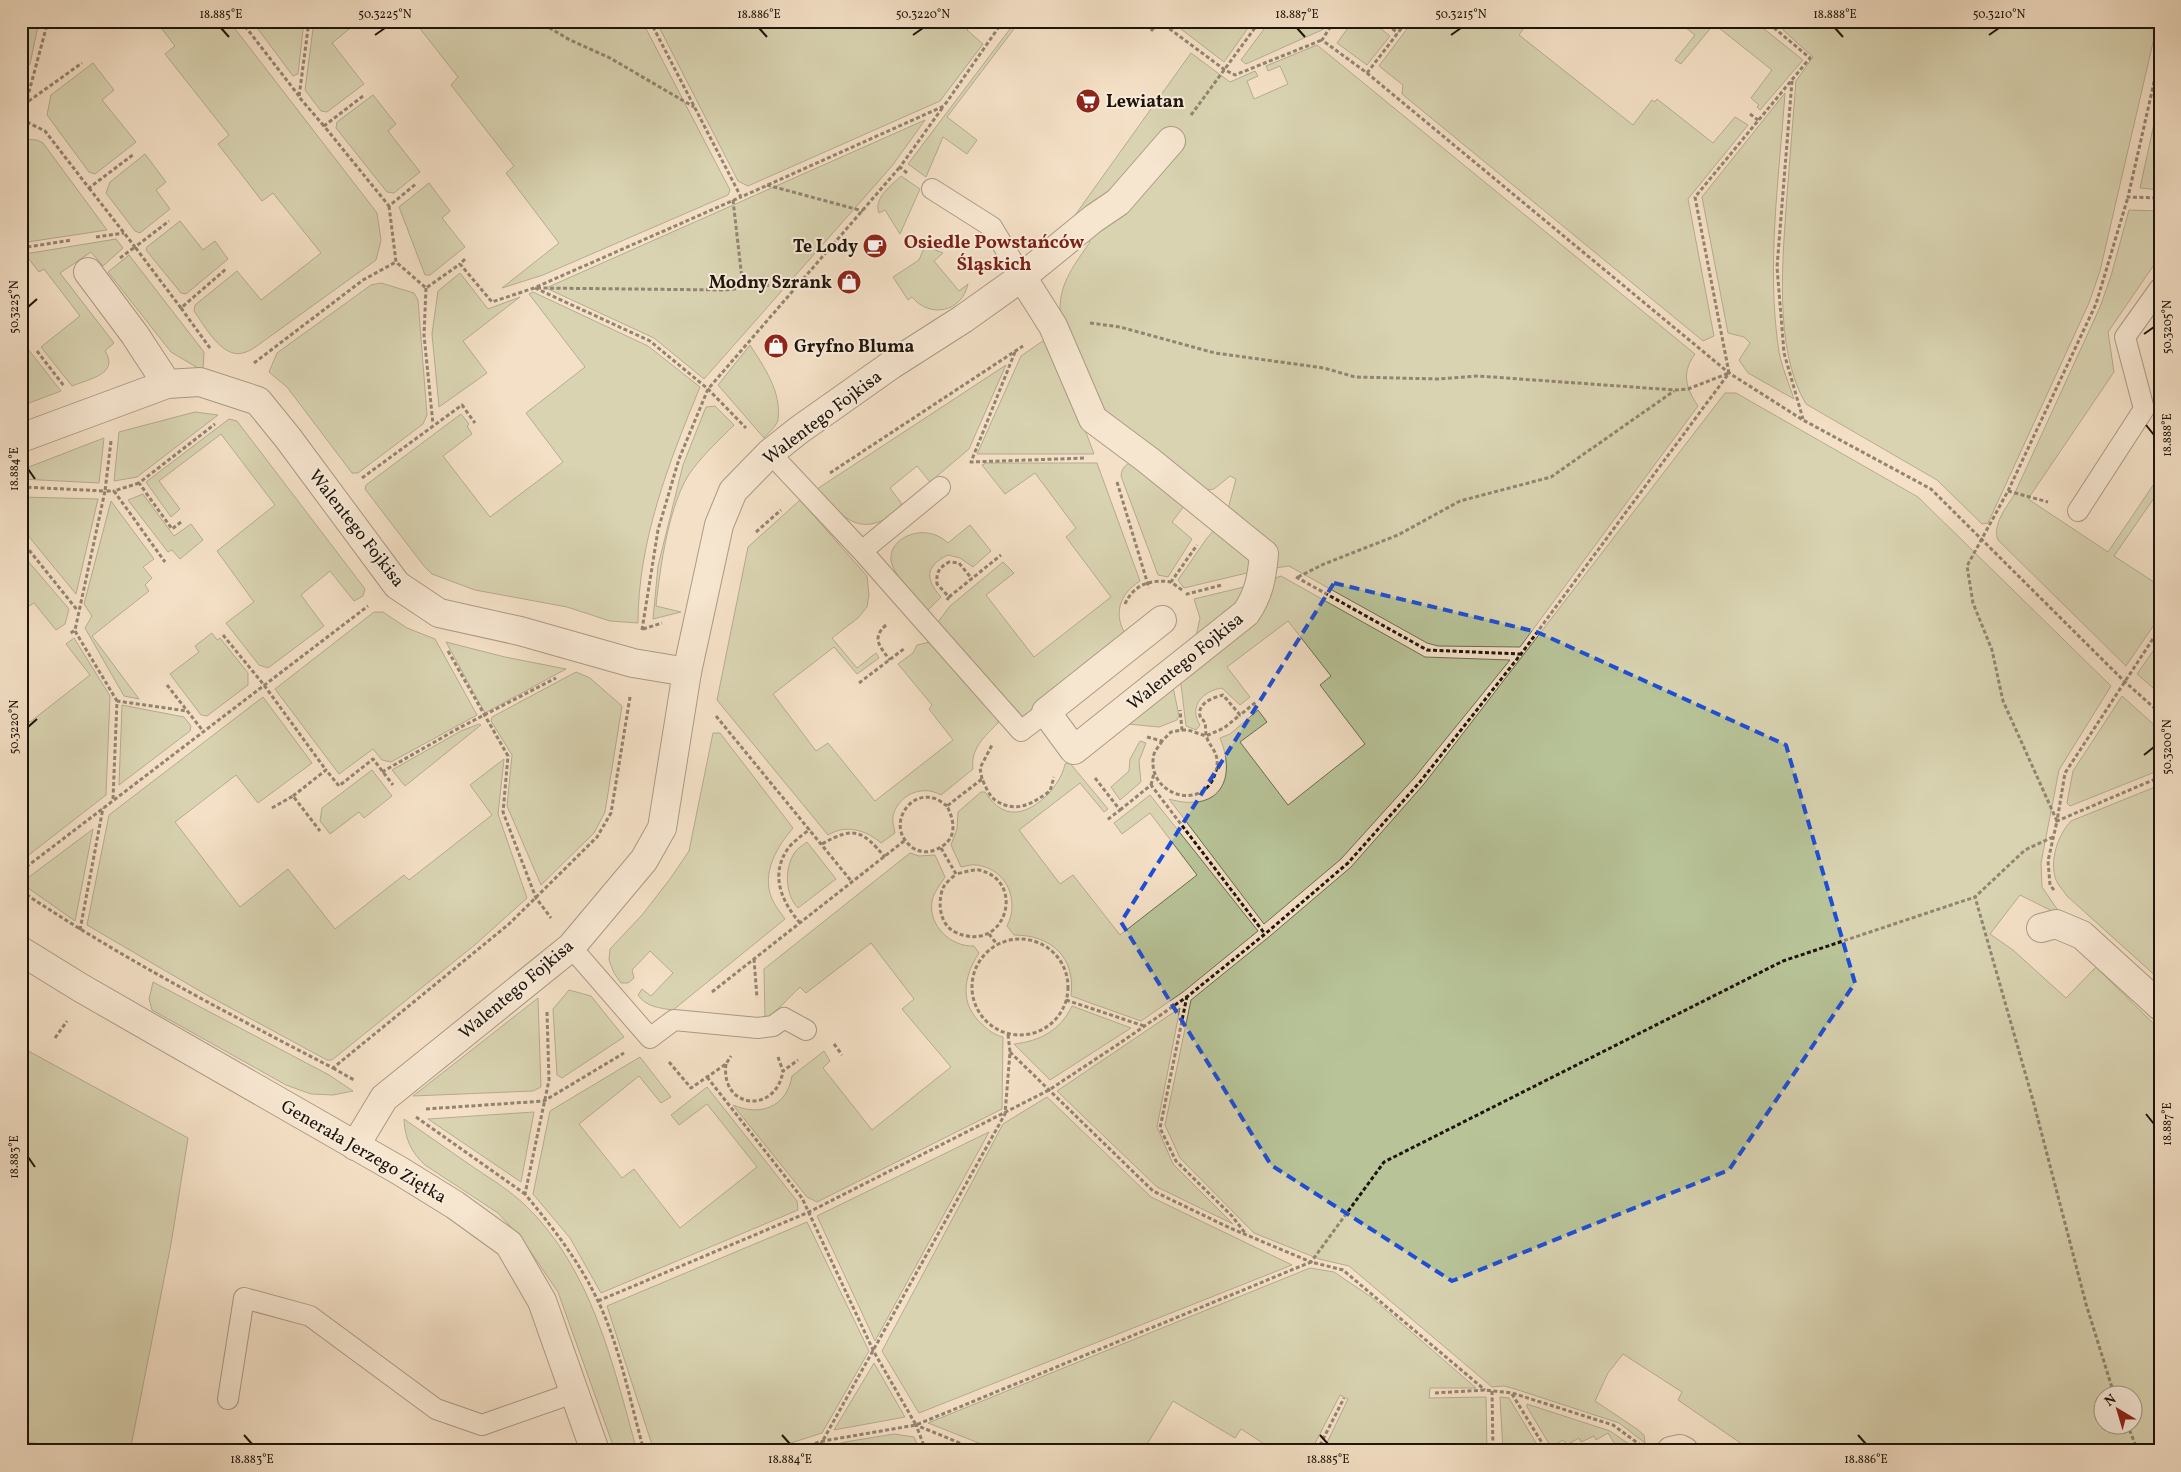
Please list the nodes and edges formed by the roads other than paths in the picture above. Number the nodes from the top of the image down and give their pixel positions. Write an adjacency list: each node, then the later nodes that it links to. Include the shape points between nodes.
1 (1171, 141): 4 (street, Walentego Fojkisa, via 1118,202)
2 (932, 190): 4 (lane, via 992,227)
3 (90, 275): 6 (street)
4 (1022, 277): 8 (street, Walentego Fojkisa, via 890,365); 14 (street, Walentego Fojkisa, via 1053,326 1093,419 1114,448 1148,460 1264,554 1257,597 1246,613 1074,750)
5 (2160, 288): 10 (lane, via 2125,337 2144,409)
6 (167, 384): 7 (street, Walentego Fojkisa); 13 (street, Walentego Fojkisa, via 200,382 258,401 397,585 439,613 520,631 633,664)
7 (21, 438)
8 (770, 453): 11 (lane); 13 (street, Walentego Fojkisa, via 733,491 719,525)
9 (940, 488): 11 (lane)
10 (2078, 511)
11 (862, 551): 14 (lane, via 1021,731)
12 (1162, 620): 14 (street)
13 (687, 672): 16 (street, Walentego Fojkisa, via 662,828 644,860)
14 (1046, 712)
15 (2041, 928): 18 (street, via 2056,924 2082,935)
16 (572, 947): 19 (lane, via 650,1038 674,1020 758,1028 773,1026 784,1018); 20 (street, Walentego Fojkisa, via 384,1098)
17 (21, 951): 20 (street, Generała Jerzego Ziętka)
18 (2160, 1006)
19 (806, 1030)
20 (355, 1146): 21 (street, Generała Jerzego Ziętka, via 455,1205 509,1244 542,1301)
21 (576, 1392): 22 (lane, via 482,1424 436,1409 310,1316 244,1298); 23 (street, Generała Jerzego Ziętka)
22 (228, 1399)
23 (595, 1451)
24 (1671, 1451): 25 (street, via 1680,1448)
25 (1684, 1451)

